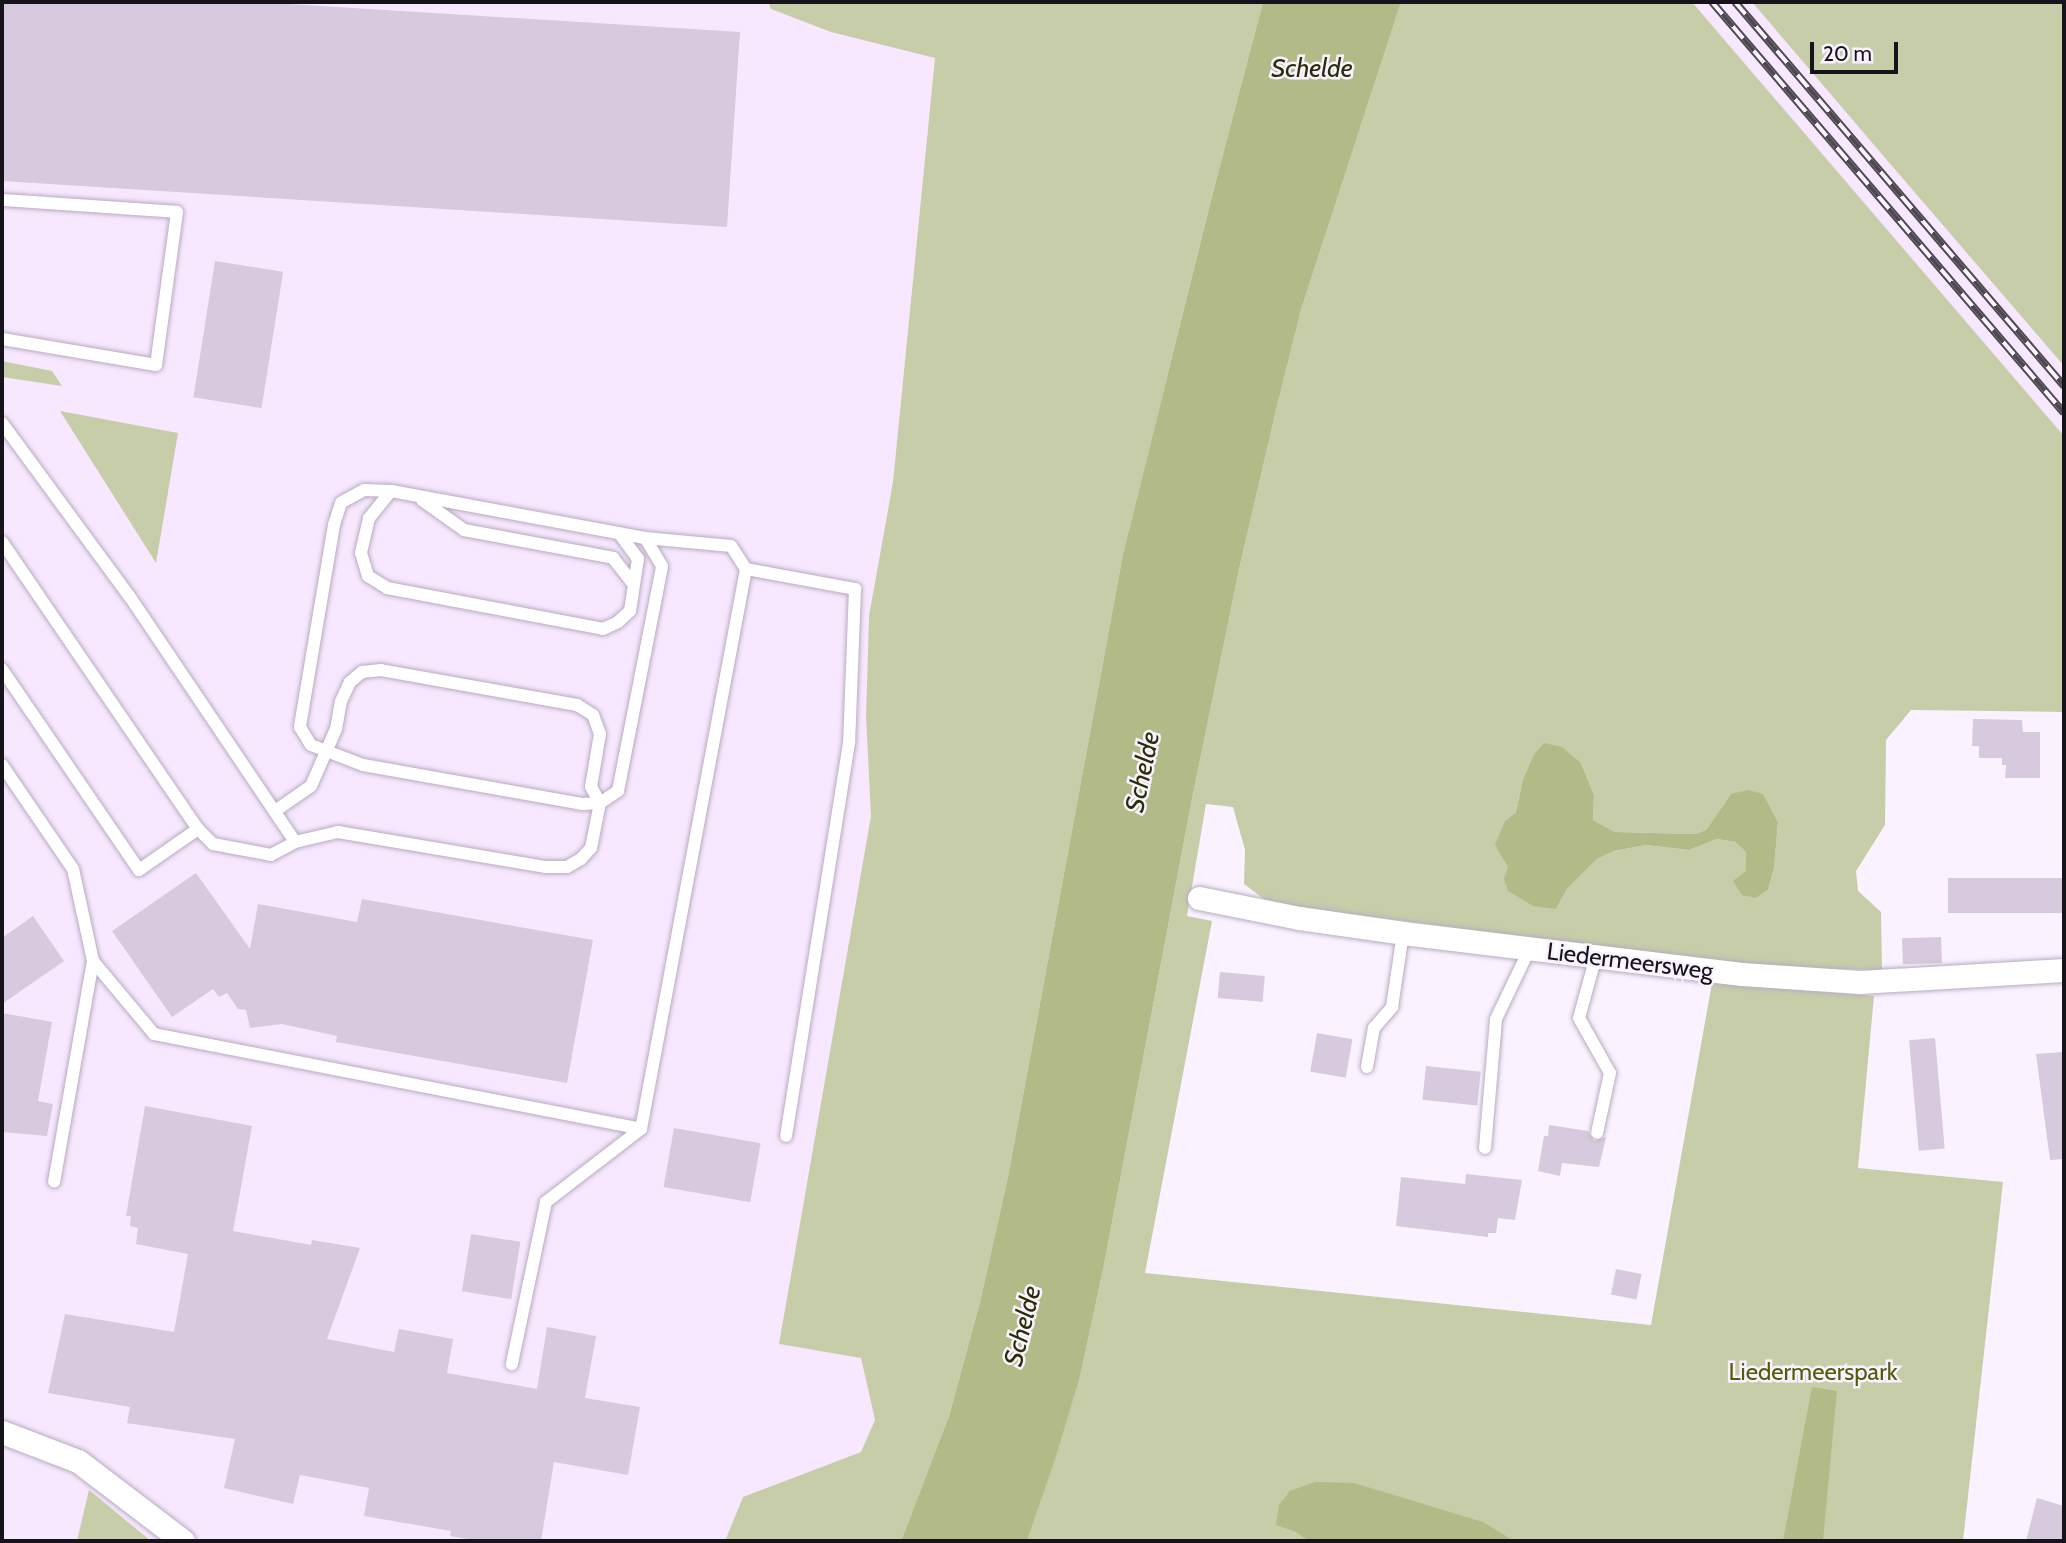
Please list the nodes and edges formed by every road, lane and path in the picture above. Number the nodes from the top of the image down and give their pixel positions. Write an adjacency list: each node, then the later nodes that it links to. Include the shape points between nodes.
1 (2, 200): 2 (lane, via 177,212 156,365)
2 (2, 339)
3 (2, 423): 15 (lane, via 130,597)
4 (391, 491): 5 (lane); 10 (lane, via 369,518 361,553 368,576 387,588 603,629 630,611); 12 (lane, via 363,490 341,503 334,525 300,727 311,744)
5 (417, 496): 6 (lane); 10 (lane, via 464,530 612,558)
6 (619, 533): 7 (lane); 10 (lane, via 638,559)
7 (645, 538): 9 (lane, via 731,546); 14 (lane, via 662,566 618,791)
8 (2, 542): 16 (lane)
9 (746, 569): 25 (lane); 27 (lane, via 855,589 849,743)
10 (634, 585)
11 (2, 669): 16 (lane, via 139,870)
12 (326, 751): 14 (lane, via 363,765 582,804); 14 (lane, via 341,701 350,682 362,672 381,670 577,705 593,715 600,734 592,787); 15 (lane, via 311,786)
13 (2, 765): 22 (lane, via 73,869)
14 (600, 803): 17 (lane, via 591,848 567,867 338,832)
15 (275, 811): 17 (lane)
16 (198, 830): 17 (lane, via 213,844 271,855)
17 (295, 842)
18 (1199, 898): 19 (street, Liedermeersweg)
19 (1403, 933): 20 (street, Liedermeersweg); 24 (lane, via 1392,1007 1374,1028)
20 (1530, 948): 21 (street, Liedermeersweg); 28 (lane, via 1496,1019)
21 (1596, 956): 23 (street, Liedermeersweg, via 1742,974 1860,982); 26 (lane, via 1578,1018 1610,1073)
22 (93, 961): 25 (lane, via 154,1034); 29 (lane)
23 (2064, 970)
24 (1367, 1067)
25 (641, 1129): 30 (lane, via 546,1202)
26 (1597, 1133)
27 (786, 1136)
28 (1485, 1148)
29 (54, 1182)
30 (512, 1364)
31 (2, 1432): 32 (street, via 78,1461)
32 (183, 1541)

